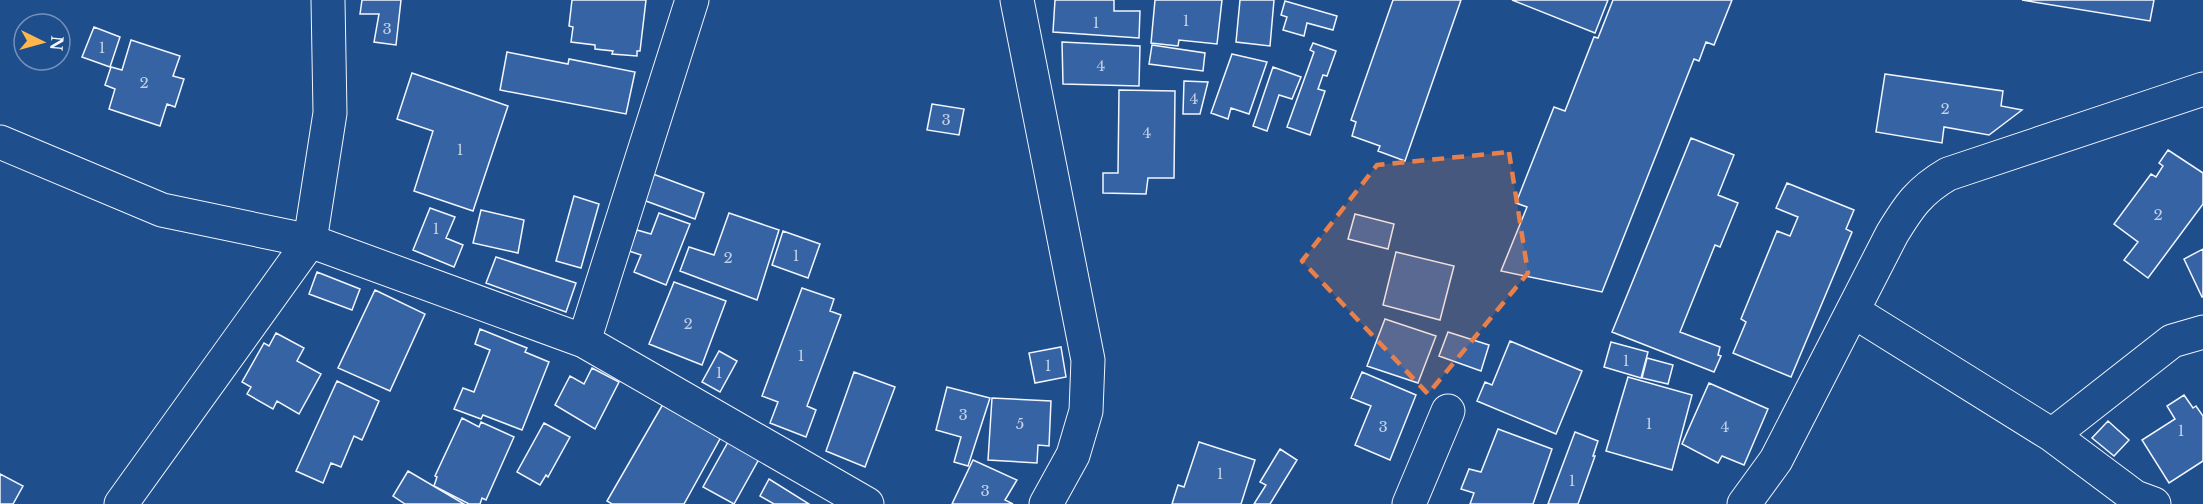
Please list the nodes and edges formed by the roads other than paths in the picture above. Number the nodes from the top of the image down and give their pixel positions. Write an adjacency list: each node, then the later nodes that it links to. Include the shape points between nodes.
1 (328, 0): 6 (street, via 330,113)
2 (692, 0): 9 (street)
3 (1017, 0): 14 (street, via 1089,360 1086,411 1073,455)
4 (2203, 89): 7 (street, via 1948,174 1929,185 1912,201)
5 (0, 142): 6 (street, via 162,210)
6 (310, 241): 9 (street); 12 (street)
7 (1853, 311): 11 (street); 16 (street, via 1776,460)
8 (2203, 332): 11 (street, via 2172,341)
9 (584, 341): 13 (street)
10 (1448, 411): 15 (street)
11 (2052, 435): 17 (street, via 2135,497)
12 (121, 504)
13 (867, 504)
14 (1046, 504)
15 (1409, 504)
16 (1744, 504)
17 (2154, 504)

